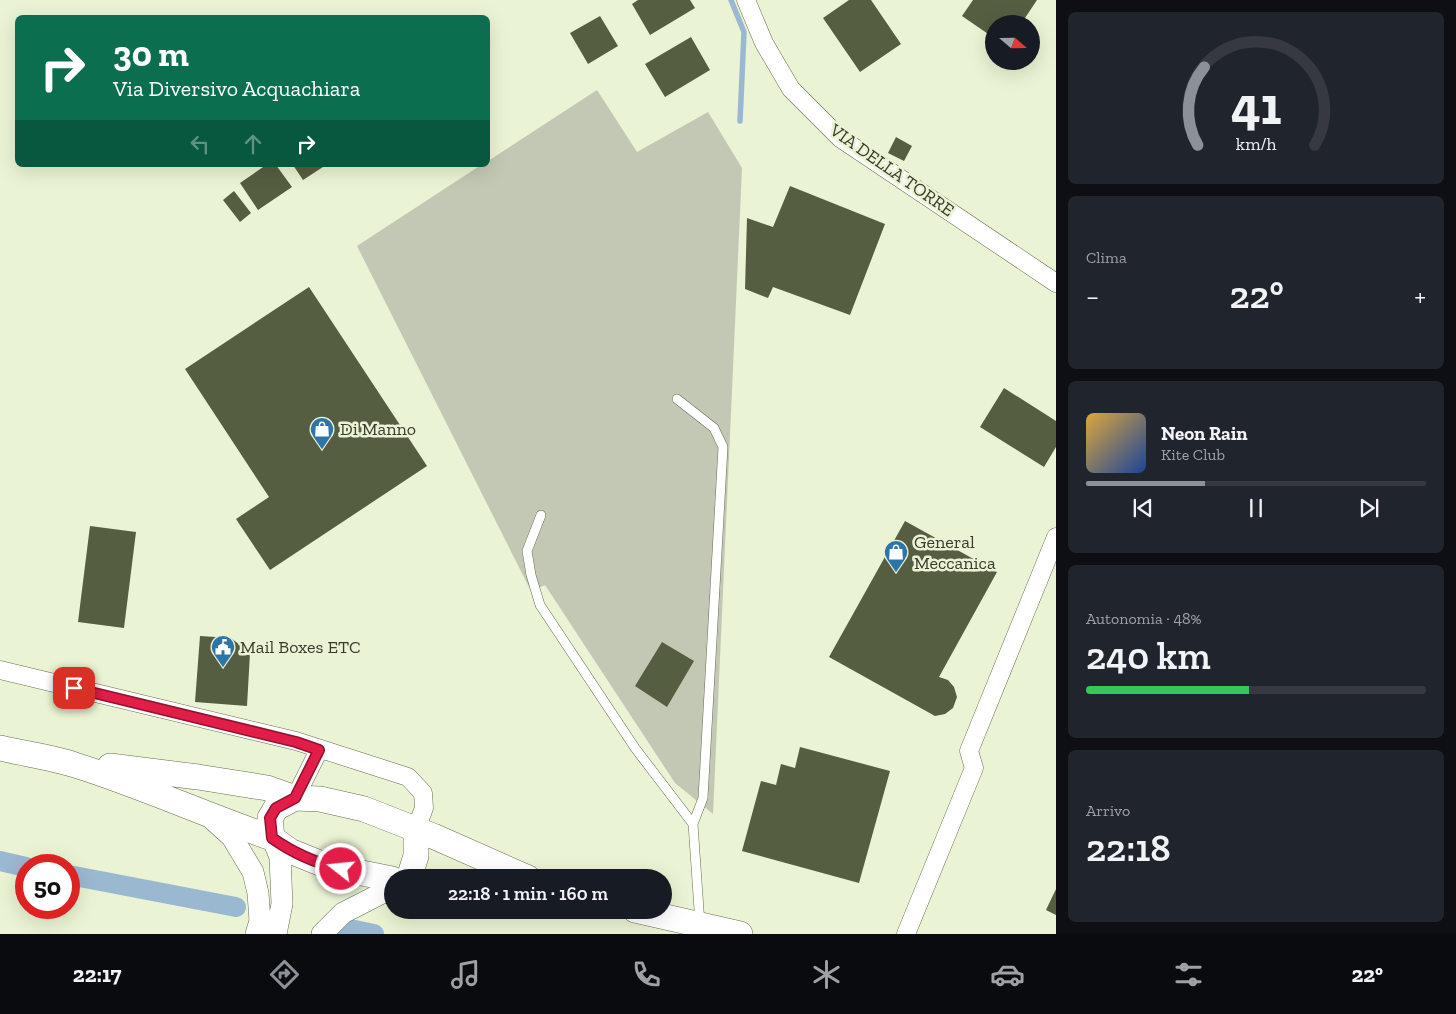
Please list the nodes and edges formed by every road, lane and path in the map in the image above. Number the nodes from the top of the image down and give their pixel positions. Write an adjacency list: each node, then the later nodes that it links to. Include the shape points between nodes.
1 (746, 0): 2 (street, VIA DELLA TORRE, via 764,43 791,89 840,138)
2 (1056, 283)
3 (677, 399): 12 (lane, via 714,428 723,448 703,798)
4 (541, 515): 12 (lane, via 527,550 540,605 636,748)
5 (1056, 537): 25 (street, via 969,751 974,768)
6 (0, 670): 8 (street, via 286,739)
7 (0, 748): 9 (main road)
8 (319, 750): 10 (street); 13 (street, via 408,777 423,793 424,808)
9 (72, 764): 10 (main road, via 198,776 267,788); 11 (main road)
10 (295, 798): 13 (main road, via 320,799 364,809); 14 (main road, via 276,808 270,818)
11 (207, 814): 14 (main road); 21 (street, via 232,837 253,872 260,921)
12 (693, 824): 20 (lane)
13 (416, 829): 15 (main road, via 416,856); 16 (main road)
14 (272, 838): 17 (main road, via 290,851 328,866); 22 (street, via 280,857 282,904)
15 (412, 869)
16 (507, 869)
17 (384, 877)
18 (384, 892): 23 (street, via 343,914)
19 (672, 918): 20 (main road)
20 (700, 924): 24 (main road)
21 (256, 934)
22 (276, 934)
23 (322, 934)
24 (740, 934)
25 (906, 934)

